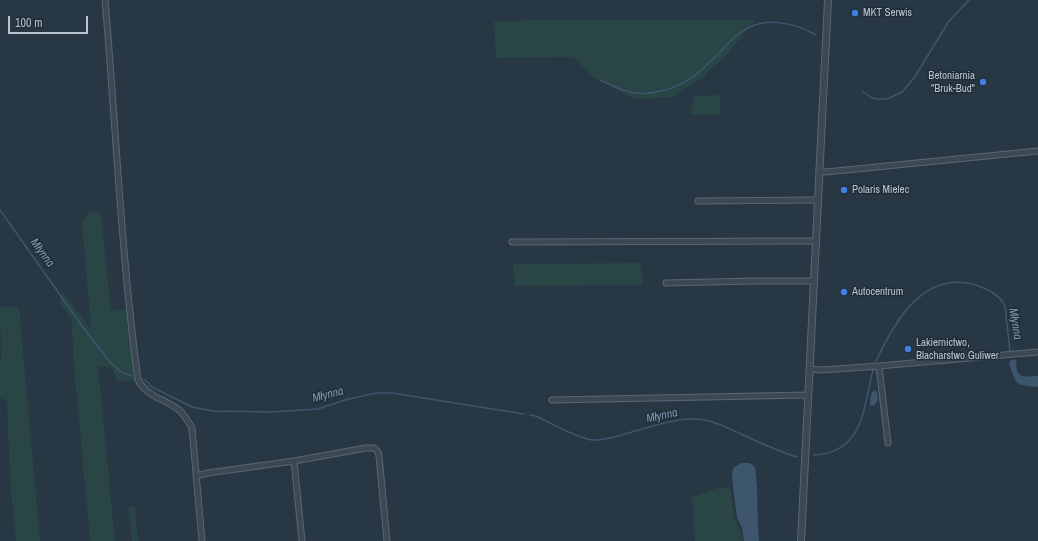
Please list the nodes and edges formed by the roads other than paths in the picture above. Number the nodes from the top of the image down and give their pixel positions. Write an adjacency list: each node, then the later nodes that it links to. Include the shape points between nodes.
1 (105, 0): 18 (street, via 116,154 138,380 148,393 186,417 192,428)
2 (828, 0): 4 (street)
3 (1038, 152): 4 (street, via 826,172)
4 (819, 170): 5 (street)
5 (818, 200): 6 (street); 7 (street)
6 (698, 201)
7 (816, 241): 8 (street); 9 (street)
8 (512, 242)
9 (814, 282): 10 (street); 13 (street)
10 (666, 283)
11 (1038, 352): 12 (street)
12 (880, 366): 13 (street); 16 (street)
13 (810, 369): 14 (street)
14 (808, 395): 15 (street); 22 (street)
15 (552, 400)
16 (888, 444)
17 (294, 461): 18 (street); 20 (street); 21 (street, via 374,448 379,456)
18 (196, 476): 19 (street)
19 (202, 541)
20 (302, 541)
21 (387, 541)
22 (801, 541)

